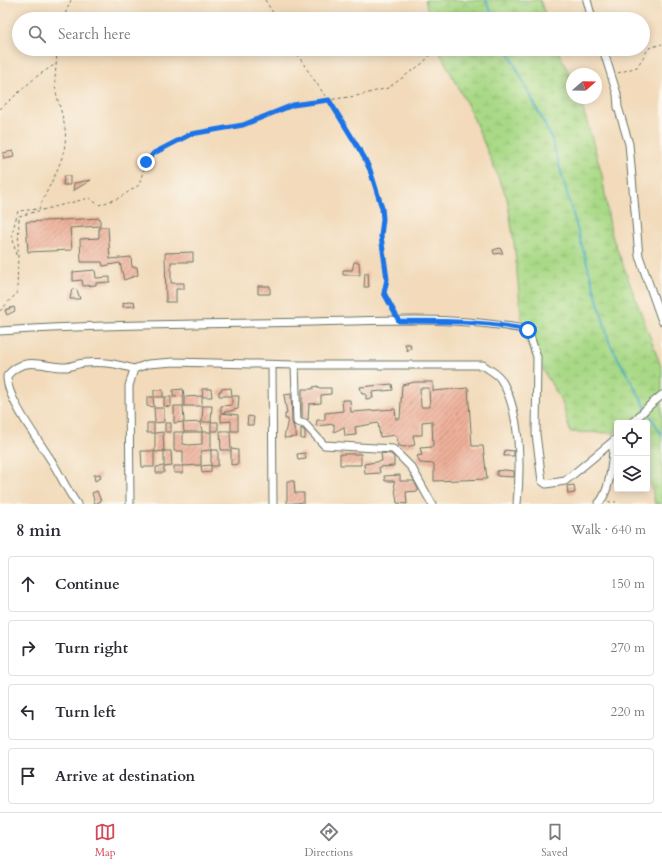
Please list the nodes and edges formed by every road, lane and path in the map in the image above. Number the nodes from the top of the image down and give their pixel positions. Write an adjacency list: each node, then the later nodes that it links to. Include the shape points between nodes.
1 (72, 0): 4 (path)
2 (265, 0): 5 (path)
3 (587, 0): 6 (street)
4 (66, 12)
5 (273, 12)
6 (590, 12)
7 (662, 44): 8 (path)
8 (650, 48)
9 (57, 56): 14 (path)
10 (299, 56): 16 (path)
11 (429, 56): 16 (path, via 388,88)
12 (605, 56): 15 (street)
13 (645, 56): 15 (path, via 637,67)
14 (57, 63): 17 (path, via 36,77); 18 (path, via 55,84 64,121 65,145 39,209 18,211 12,234)
15 (611, 74): 21 (street, via 632,162 640,256)
16 (329, 100): 18 (path, via 293,105 243,125 181,138 154,153 146,162 139,185 118,198 99,205 89,198 18,216); 20 (path, via 370,170 383,219 381,236 387,279 384,293)
17 (0, 109)
18 (17, 257): 19 (path, via 17,293)
19 (0, 311)
20 (399, 321): 22 (street, via 77,326); 28 (street, via 462,320 528,330 537,357 536,434 540,473 542,481 546,484 565,481)
21 (662, 321)
22 (0, 331)
23 (296, 364): 24 (street); 33 (street, via 297,422 305,424 324,445 393,449 412,468); 34 (street, via 483,365 499,377 510,401 516,428 520,480)
24 (272, 365): 25 (street, via 174,362 148,364); 32 (street)
25 (134, 369): 30 (street, via 101,362 68,367 34,363 14,368 7,376 14,402 56,468 66,489); 31 (street, via 129,386)
26 (662, 396): 27 (street)
27 (635, 420)
28 (614, 442)
29 (614, 451): 35 (street, via 609,480)
30 (78, 504)
31 (130, 504)
32 (273, 504)
33 (432, 504)
34 (517, 504)
35 (598, 504)

